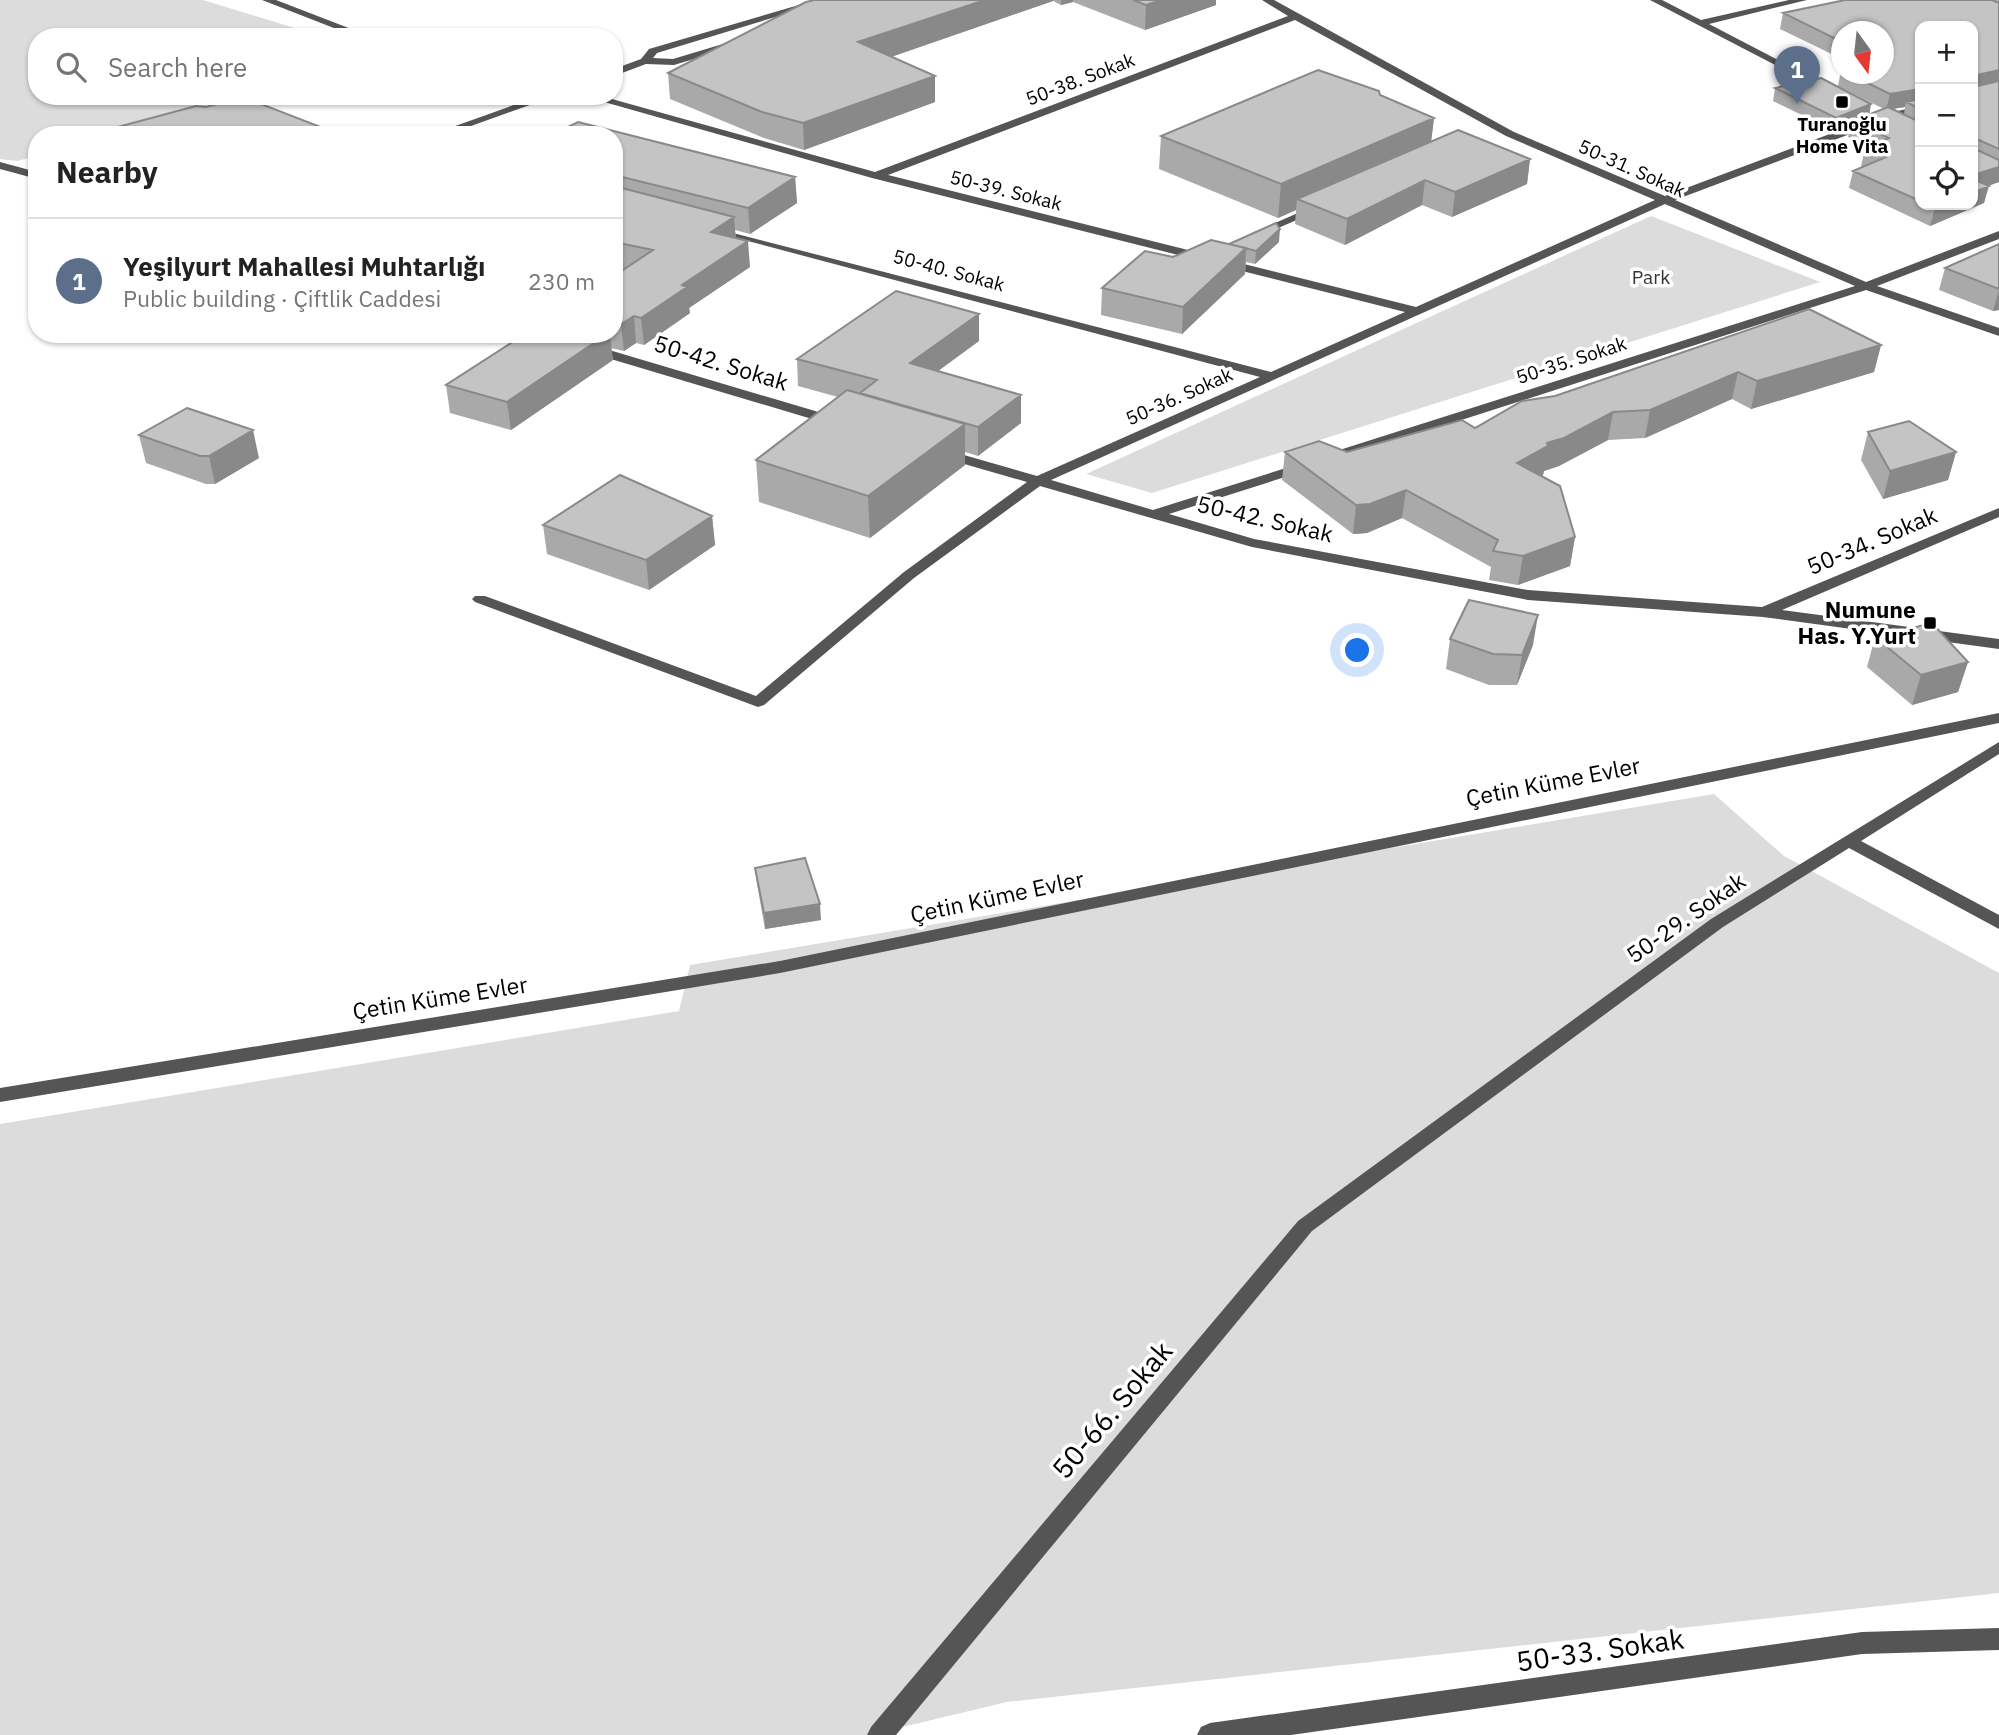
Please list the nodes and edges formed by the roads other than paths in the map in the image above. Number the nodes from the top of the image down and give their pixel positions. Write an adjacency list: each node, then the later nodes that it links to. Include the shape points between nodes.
1 (267, 0): 8 (street)
2 (826, 0): 10 (street, via 653,51)
3 (1267, 0): 6 (street, 50-31. Sokak)
4 (1655, 0): 7 (street)
5 (1802, 0): 7 (street)
6 (1296, 16): 20 (street, 50-31. Sokak); 24 (street, 50-38. Sokak)
7 (1700, 23): 12 (street)
8 (343, 28)
9 (750, 39): 10 (street, via 674,62)
10 (645, 61): 11 (street)
11 (623, 70)
12 (1847, 98)
13 (523, 105): 19 (street)
14 (620, 105): 24 (street, 50-39. Sokak)
15 (1915, 110): 17 (street, 50-36. Sokak)
16 (1872, 111): 17 (street)
17 (1884, 117): 18 (street); 25 (street, 50-36. Sokak)
18 (1896, 123)
19 (462, 126)
20 (1498, 128): 21 (street); 25 (street, 50-31. Sokak)
21 (1486, 133)
22 (0, 165): 23 (street)
23 (28, 173)
24 (876, 176): 31 (street, 50-39. Sokak)
25 (1662, 201): 32 (street, 50-31. Sokak); 33 (street, 50-36. Sokak)
26 (1326, 203): 29 (street)
27 (701, 226): 36 (street, 50-40. Sokak)
28 (1999, 235): 32 (street, 50-35. Sokak)
29 (1240, 241)
30 (1228, 246): 31 (street)
31 (1204, 257): 33 (street, 50-39. Sokak)
32 (1866, 286): 34 (street, 50-31. Sokak); 41 (street, 50-35. Sokak)
33 (1417, 311): 36 (street, 50-36. Sokak)
34 (1999, 332)
35 (578, 345): 37 (street, 50-42. Sokak)
36 (1273, 376): 39 (street, 50-36. Sokak)
37 (852, 426)
38 (931, 450): 39 (street, 50-42. Sokak)
39 (1036, 482): 41 (street, 50-42. Sokak); 42 (street, 50-36. Sokak, via 909,575 758,702)
40 (1999, 512): 43 (street, 50-34. Sokak)
41 (1152, 515): 43 (street, 50-42. Sokak, via 1252,543 1528,595)
42 (480, 599)
43 (1763, 612): 44 (street, 50-42. Sokak)
44 (1999, 644)
45 (1999, 718): 49 (street, Çetin Küme Evler, via 780,967)
46 (1999, 747): 47 (street, 50-29. Sokak)
47 (1848, 841): 48 (street); 50 (street, 50-29. Sokak, via 1717,923)
48 (1999, 923)
49 (0, 1095)
50 (1412, 1148): 52 (street, 50-66. Sokak, via 1305,1226)
51 (1999, 1639): 53 (street, 50-33. Sokak, via 1862,1643)
52 (880, 1735)
53 (1210, 1735)

